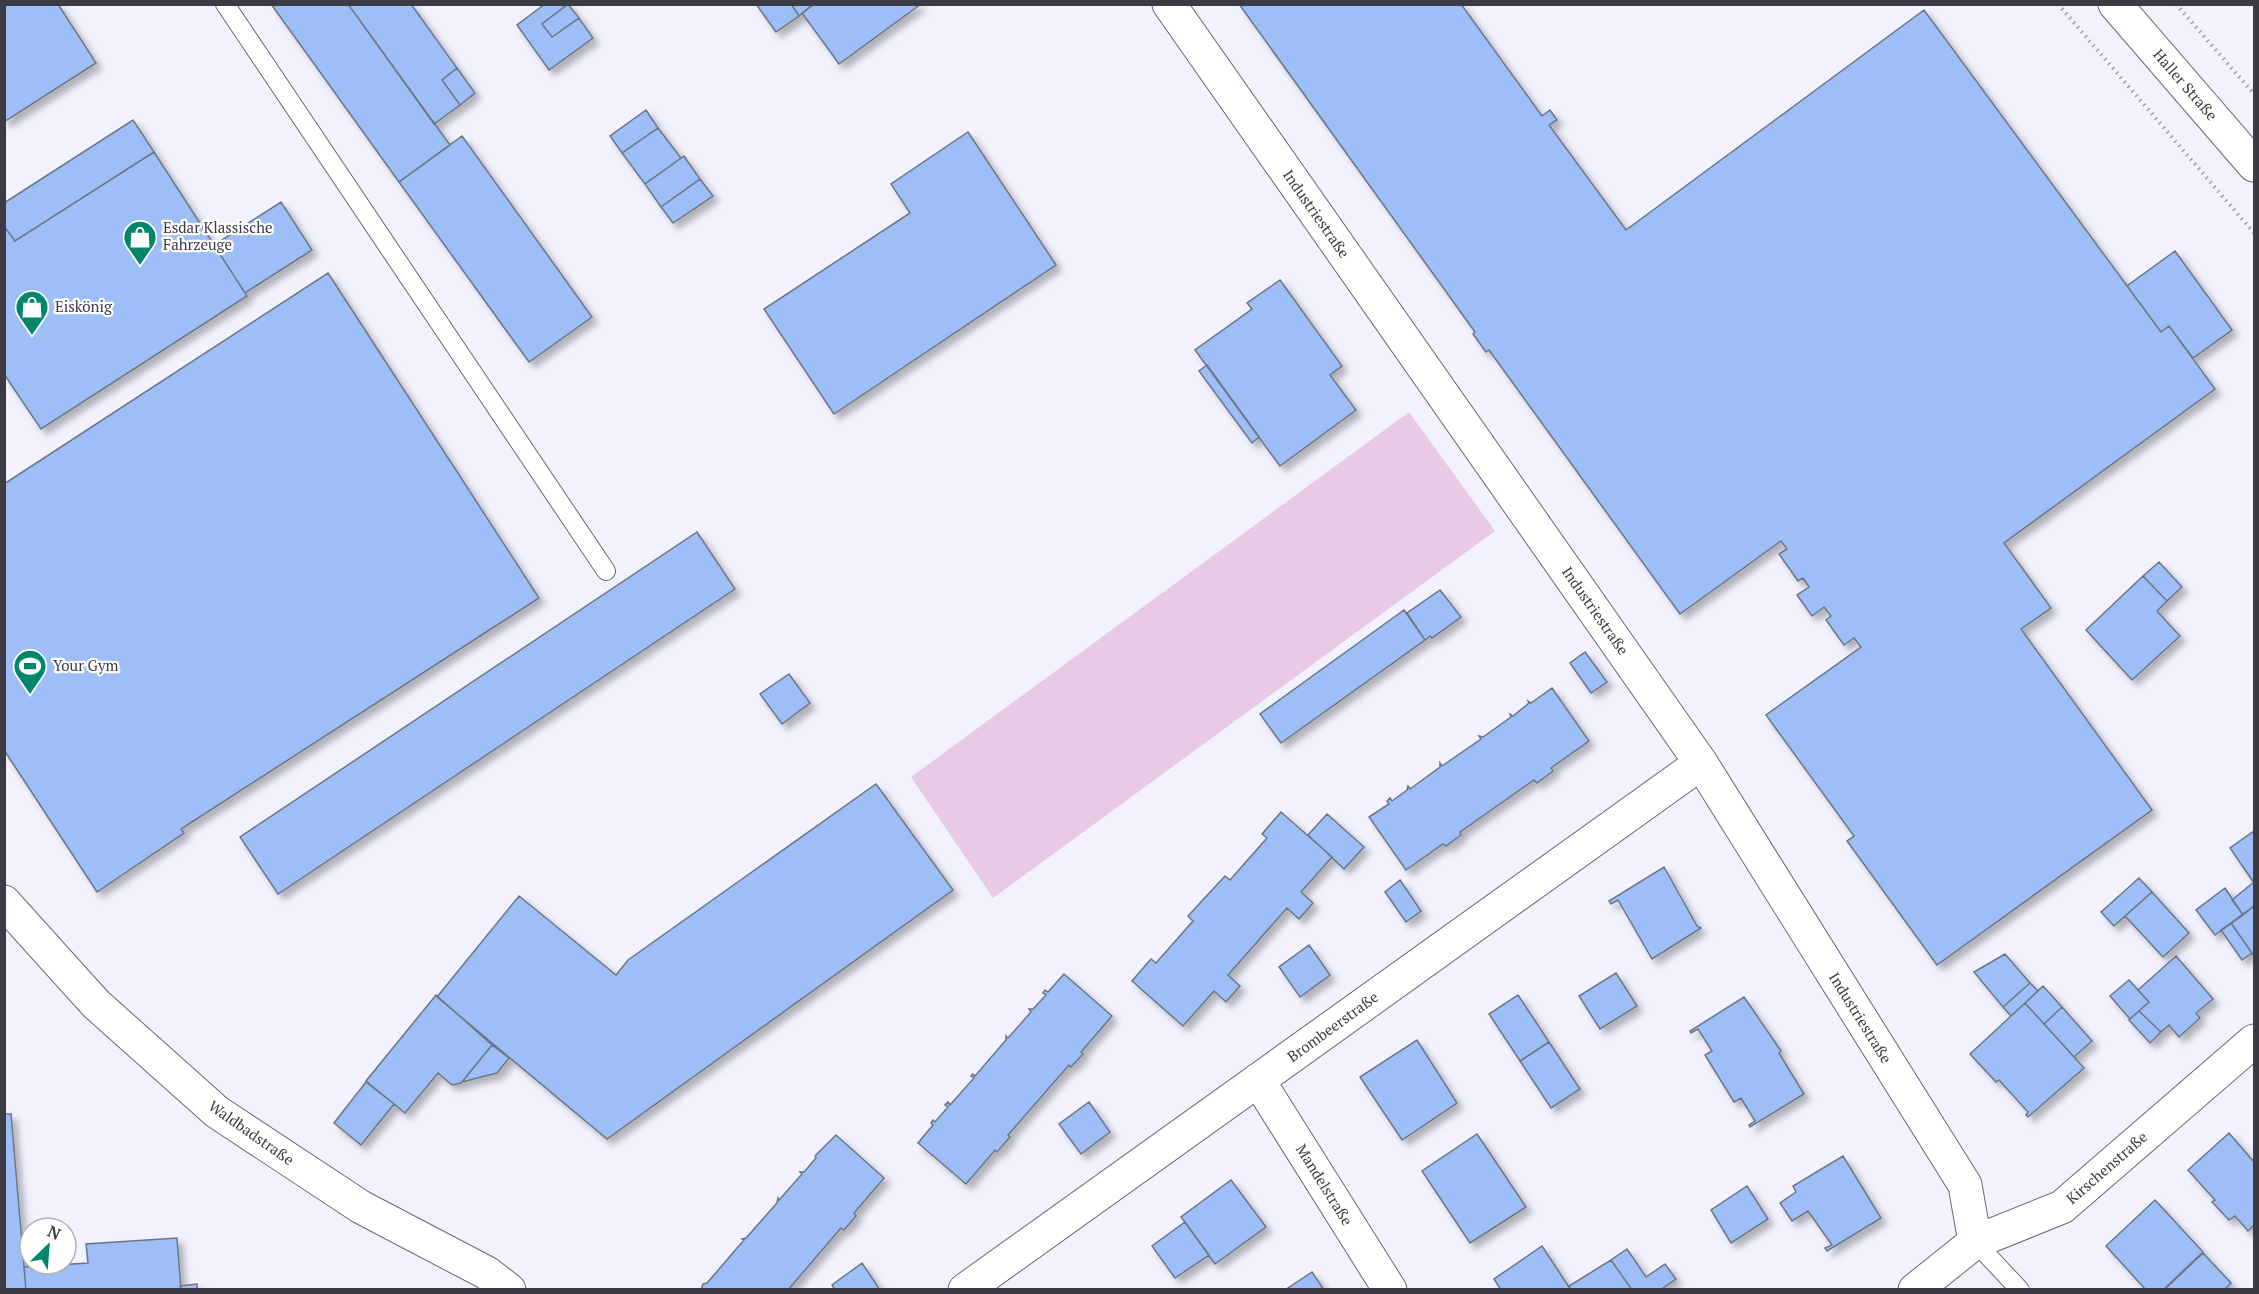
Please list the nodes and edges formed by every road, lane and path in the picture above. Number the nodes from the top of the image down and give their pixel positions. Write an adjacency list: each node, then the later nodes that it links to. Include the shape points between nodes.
1 (225, 4): 9 (lane)
2 (1169, 4): 10 (street, Industriestraße)
3 (2058, 4): 8 (path)
4 (2115, 4): 7 (street, Haller Straße)
5 (2176, 4): 6 (path)
6 (2254, 94)
7 (2254, 165)
8 (2254, 233)
9 (606, 571)
10 (1701, 764): 13 (street, Brombeerstraße); 14 (street, Industriestraße, via 1965,1185)
11 (4, 902): 15 (street, Waldbadstraße, via 96,1005 217,1112 361,1207 487,1272)
12 (2254, 1041): 14 (street, Kirschenstraße, via 2062,1207)
13 (1258, 1080): 16 (street, Brombeerstraße); 17 (street, Mandelstraße)
14 (1975, 1242): 18 (street, Kirschenstraße); 19 (lane)
15 (509, 1290)
16 (965, 1290)
17 (1390, 1290)
18 (1915, 1290)
19 (2020, 1290)

